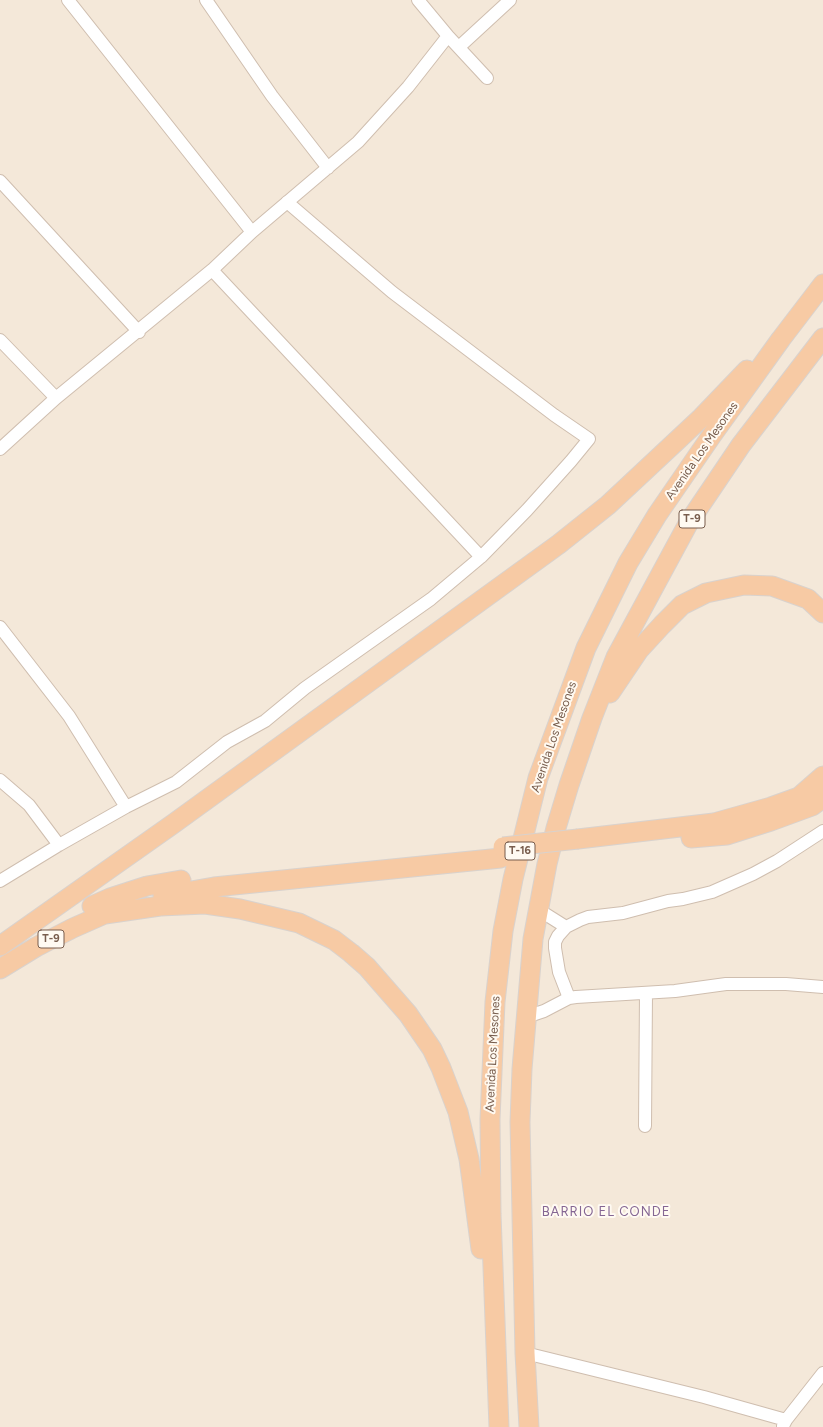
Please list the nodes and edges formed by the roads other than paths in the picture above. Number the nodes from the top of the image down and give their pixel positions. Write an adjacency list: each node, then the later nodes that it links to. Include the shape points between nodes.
1 (68, 0): 11 (street)
2 (206, 0): 8 (street, via 272,96)
3 (418, 0): 5 (street)
4 (510, 0): 6 (street)
5 (448, 36): 6 (street); 8 (street, via 408,87 358,142)
6 (459, 47): 7 (street)
7 (487, 78)
8 (328, 168): 10 (street)
9 (0, 181): 14 (street)
10 (286, 202): 11 (street); 20 (street, via 392,292 589,439)
11 (252, 232): 12 (street)
12 (212, 270): 14 (street); 20 (street)
13 (823, 284): 16 (highway, Avenida Los Mesones)
14 (138, 332): 18 (street)
15 (823, 338): 23 (highway, T-9, via 741,445 689,522 616,657)
16 (781, 339): 36 (highway, via 614,500 559,544 179,820); 45 (highway, Avenida Los Mesones / T-16, via 712,435 628,563 586,648 538,778 513,879 496,1002 490,1119)
17 (0, 340): 18 (street)
18 (56, 398): 19 (street)
19 (0, 448)
20 (481, 556): 27 (street, via 431,599 305,688 266,721 227,742 176,782)
21 (823, 613): 23 (highway, via 808,599 772,586 744,585 706,592 682,605 662,624 639,650)
22 (0, 627): 27 (street, via 69,716)
23 (592, 718): 33 (highway, T-16, via 556,828)
24 (823, 776): 29 (highway, via 799,797 714,823)
25 (0, 780): 30 (street, via 29,805)
26 (823, 798): 29 (highway, via 812,806 727,835)
27 (126, 807): 30 (street)
28 (823, 831): 35 (street, via 777,861 712,892 623,913 588,918)
29 (577, 844): 31 (highway)
30 (59, 845): 32 (street)
31 (502, 853): 34 (highway, via 214,887 136,901); 37 (highway, via 434,855 191,878 147,886 110,898)
32 (0, 881)
33 (539, 910): 35 (street); 42 (highway, T-16, via 533,939)
34 (105, 914): 38 (highway, T-9, via 36,947); 45 (highway, via 160,906 205,904 269,915 298,923 334,940 379,981 408,1014 432,1049 458,1112 472,1180)
35 (566, 927): 41 (street, via 558,936 555,948 559,972)
36 (0, 946)
37 (0, 950)
38 (0, 969)
39 (823, 987): 40 (street, via 726,984)
40 (646, 993): 41 (street); 43 (street)
41 (569, 998): 42 (street)
42 (526, 1017): 44 (highway, T-16, via 520,1122)
43 (645, 1126)
44 (525, 1353): 47 (street, via 704,1397); 49 (highway, T-16)
45 (497, 1359): 48 (highway, Avenida Los Mesones / T-16)
46 (823, 1372): 47 (street)
47 (784, 1423)
48 (499, 1427)
49 (529, 1427)

